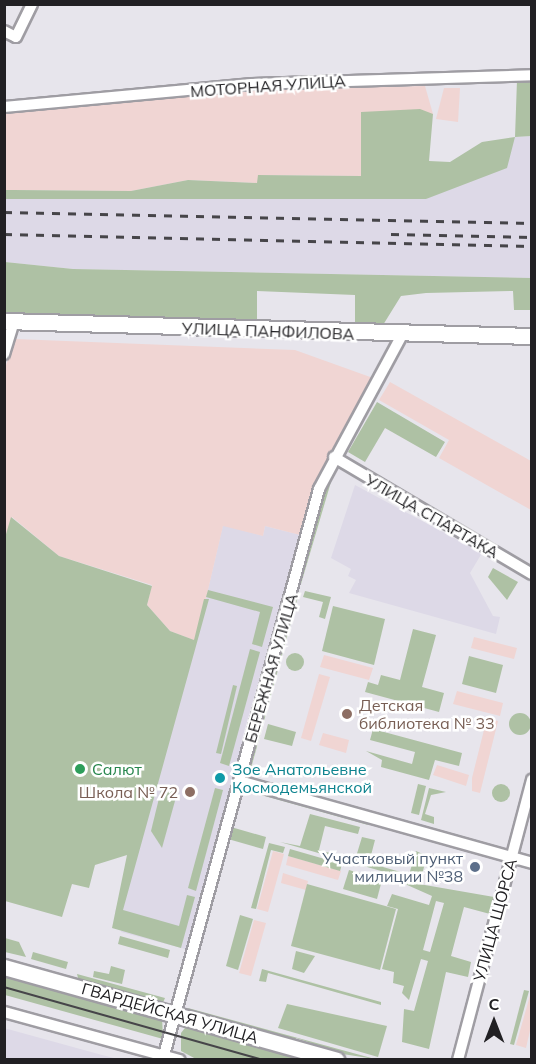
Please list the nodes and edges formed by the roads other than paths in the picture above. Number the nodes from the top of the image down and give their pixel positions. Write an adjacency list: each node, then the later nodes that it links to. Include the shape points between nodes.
1 (32, 4): 2 (street, via 16,37)
2 (4, 31)
3 (531, 75): 4 (street, МОТОРНАЯ УЛИЦА, via 252,84)
4 (4, 107)
5 (9, 321): 6 (main road, УЛИЦА ПАНФИЛОВА); 8 (street)
6 (402, 335): 7 (main road, УЛИЦА ПАНФИЛОВА); 9 (street, БЕРЕЖНАЯ УЛИЦА)
7 (531, 336)
8 (4, 354)
9 (334, 457): 10 (street, УЛИЦА СПАРТАКА); 12 (street, БЕРЕЖНАЯ УЛИЦА, via 319,489)
10 (531, 574)
11 (531, 780): 13 (street, УЛИЦА ЩОРСА)
12 (239, 781): 13 (street); 17 (street, БЕРЕЖНАЯ УЛИЦА)
13 (512, 858): 14 (street); 21 (street, УЛИЦА ЩОРСА)
14 (531, 862)
15 (4, 967): 17 (main road, ГВАРДЕЙСКАЯ УЛИЦА)
16 (4, 1011): 18 (street)
17 (175, 1015): 18 (street, БЕРЕЖНАЯ УЛИЦА); 20 (main road, ГВАРДЕЙСКАЯ УЛИЦА)
18 (164, 1055): 19 (street)
19 (180, 1059)
20 (336, 1059)
21 (458, 1059)

